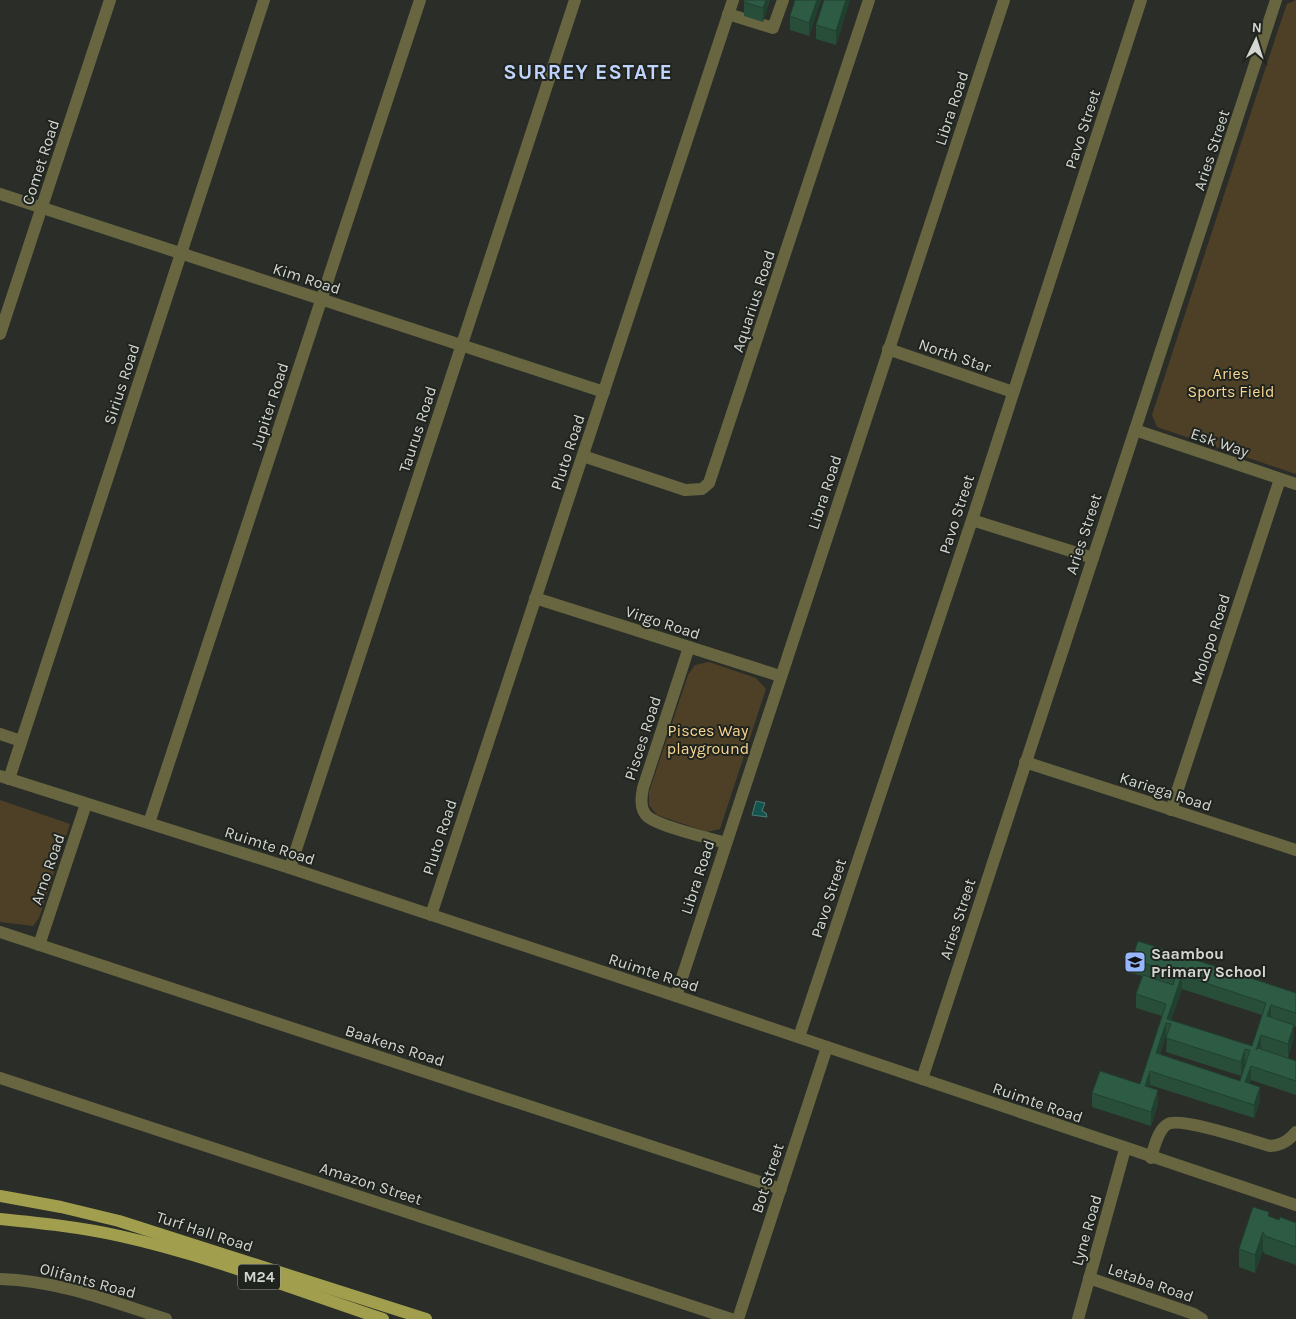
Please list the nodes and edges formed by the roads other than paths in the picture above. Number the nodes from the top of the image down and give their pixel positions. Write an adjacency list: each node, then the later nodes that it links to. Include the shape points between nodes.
1 (110, 0): 13 (street, Comet Road)
2 (264, 0): 14 (street, Sirius Road)
3 (420, 0): 15 (street, Jupiter Road)
4 (574, 0): 17 (street, Taurus Road)
5 (733, 0): 11 (street, Pluto Road)
6 (784, 0): 11 (street, via 773,28)
7 (869, 0): 22 (street, Aquarius Road, via 709,483 702,489 685,490)
8 (1004, 0): 18 (street, Libra Road)
9 (1141, 0): 20 (street, Pavo Street)
10 (1276, 0): 21 (street, Aries Street)
11 (728, 14): 19 (street, Pluto Road)
12 (0, 194): 13 (street, Kim Road)
13 (42, 208): 14 (street, Kim Road); 16 (street, Comet Road)
14 (180, 254): 15 (street, Kim Road); 31 (street, Sirius Road)
15 (321, 300): 17 (street, Kim Road); 36 (street, Jupiter Road)
16 (0, 334)
17 (461, 346): 19 (street, Kim Road); 39 (street, Taurus Road)
18 (888, 349): 20 (street, North Star); 29 (street, Libra Road)
19 (604, 392): 22 (street, Pluto Road)
20 (1013, 392): 25 (street, Pavo Street)
21 (1135, 430): 23 (street, Esk Way); 26 (street, Aries Street)
22 (583, 456): 27 (street, Pluto Road)
23 (1280, 479): 24 (street, Esk Way); 35 (street, Molopo Road)
24 (1296, 484)
25 (972, 520): 26 (street); 44 (street, Pavo Street)
26 (1092, 558): 32 (street, Aries Street)
27 (535, 598): 28 (street, Virgo Road); 40 (street, Pluto Road)
28 (689, 647): 29 (street, Virgo Road); 37 (street, Pisces Road, via 643,788 642,802 646,815 657,822)
29 (780, 676): 37 (street, Libra Road)
30 (0, 734): 31 (street)
31 (21, 740): 33 (street, Sirius Road)
32 (1026, 762): 35 (street, Kariega Road); 47 (street, Aries Street)
33 (4, 778): 34 (street, Ruimte Road)
34 (86, 804): 36 (street, Ruimte Road); 42 (street, Arno Road)
35 (1171, 810): 38 (street, Kariega Road)
36 (150, 823): 39 (street, Ruimte Road)
37 (725, 843): 43 (street, Libra Road)
38 (1296, 850)
39 (290, 868): 40 (street, Ruimte Road)
40 (431, 915): 43 (street, Ruimte Road)
41 (0, 932): 42 (street, Baakens Road)
42 (39, 945): 51 (street, Baakens Road)
43 (676, 996): 44 (street, Ruimte Road)
44 (799, 1038): 45 (street, Ruimte Road)
45 (827, 1047): 47 (street, Ruimte Road); 51 (street, Bot Street)
46 (0, 1078): 60 (street, Amazon Street)
47 (922, 1079): 49 (street, Ruimte Road)
48 (1296, 1132): 50 (street, via 1280,1146 1270,1146 1212,1129 1171,1122 1162,1129)
49 (1125, 1149): 50 (street, Ruimte Road); 55 (street, Lyne Road)
50 (1151, 1158): 53 (street, Ruimte Road)
51 (780, 1189): 61 (street, Bot Street)
52 (0, 1196): 59 (main road, Turf Hall Road / M24, via 120,1221)
53 (1296, 1205)
54 (0, 1220): 58 (main road, Turf Hall Road / M24, via 68,1226 121,1236 209,1260)
55 (1089, 1278): 62 (street, Lyne Road); 63 (street, Letaba Road)
56 (0, 1279): 57 (street, Olifants Road, via 60,1285)
57 (166, 1319)
58 (383, 1319)
59 (426, 1319)
60 (731, 1319)
61 (738, 1319)
62 (1078, 1319)
63 (1202, 1319)

